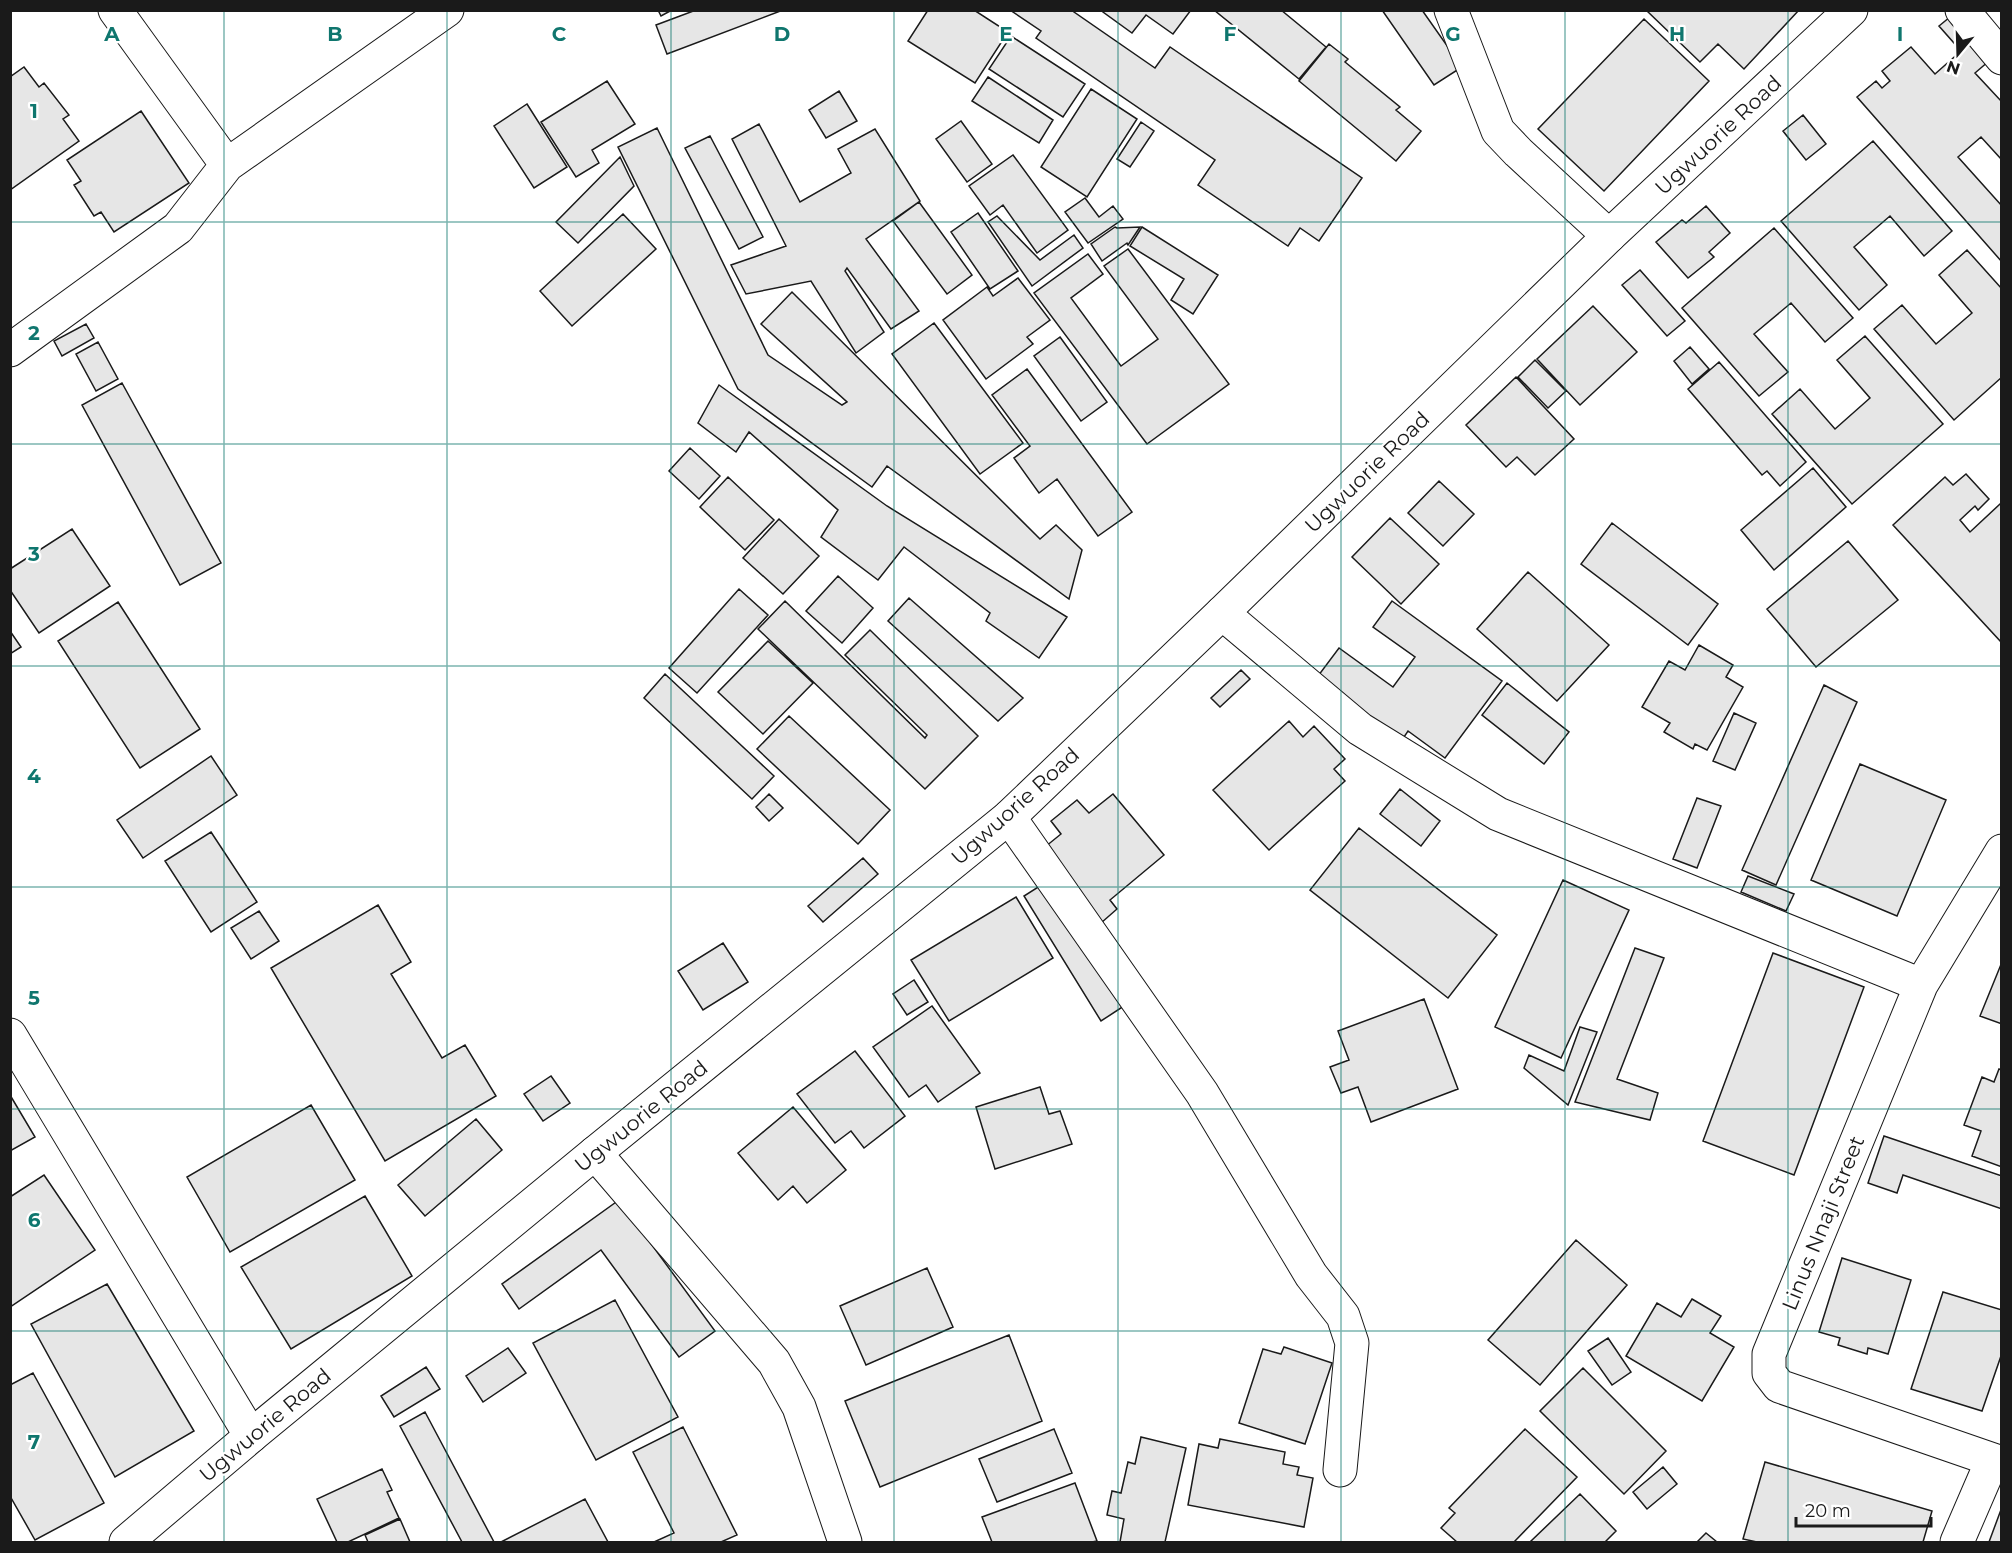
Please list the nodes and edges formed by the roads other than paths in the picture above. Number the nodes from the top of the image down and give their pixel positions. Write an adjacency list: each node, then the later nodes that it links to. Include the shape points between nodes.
1 (115, 10): 7 (street)
2 (447, 10): 7 (street)
3 (1451, 10): 8 (street, via 1498,131)
4 (1851, 10): 8 (street, Ugwuorie Road)
5 (1962, 10): 6 (street)
6 (2001, 58)
7 (227, 165): 9 (street, via 178,228)
8 (1609, 236): 10 (street, Ugwuorie Road)
9 (10, 350)
10 (1222, 613): 11 (street, Ugwuorie Road); 13 (street, via 1360,729 1498,814)
11 (1009, 817): 15 (street, Ugwuorie Road); 18 (street, via 1202,1093 1311,1275 1343,1316 1352,1343)
12 (2001, 851): 13 (street, Linus Nnaji Street)
13 (1921, 985): 17 (street, Linus Nnaji Street, via 1769,1354 1769,1373 1779,1386)
14 (10, 1035): 16 (street)
15 (595, 1153): 16 (street, Ugwuorie Road); 20 (street, via 774,1362 799,1407)
16 (251, 1436): 19 (street, Ugwuorie Road)
17 (1997, 1462): 21 (street)
18 (1340, 1470)
19 (126, 1542)
20 (844, 1542)
21 (1957, 1542)

